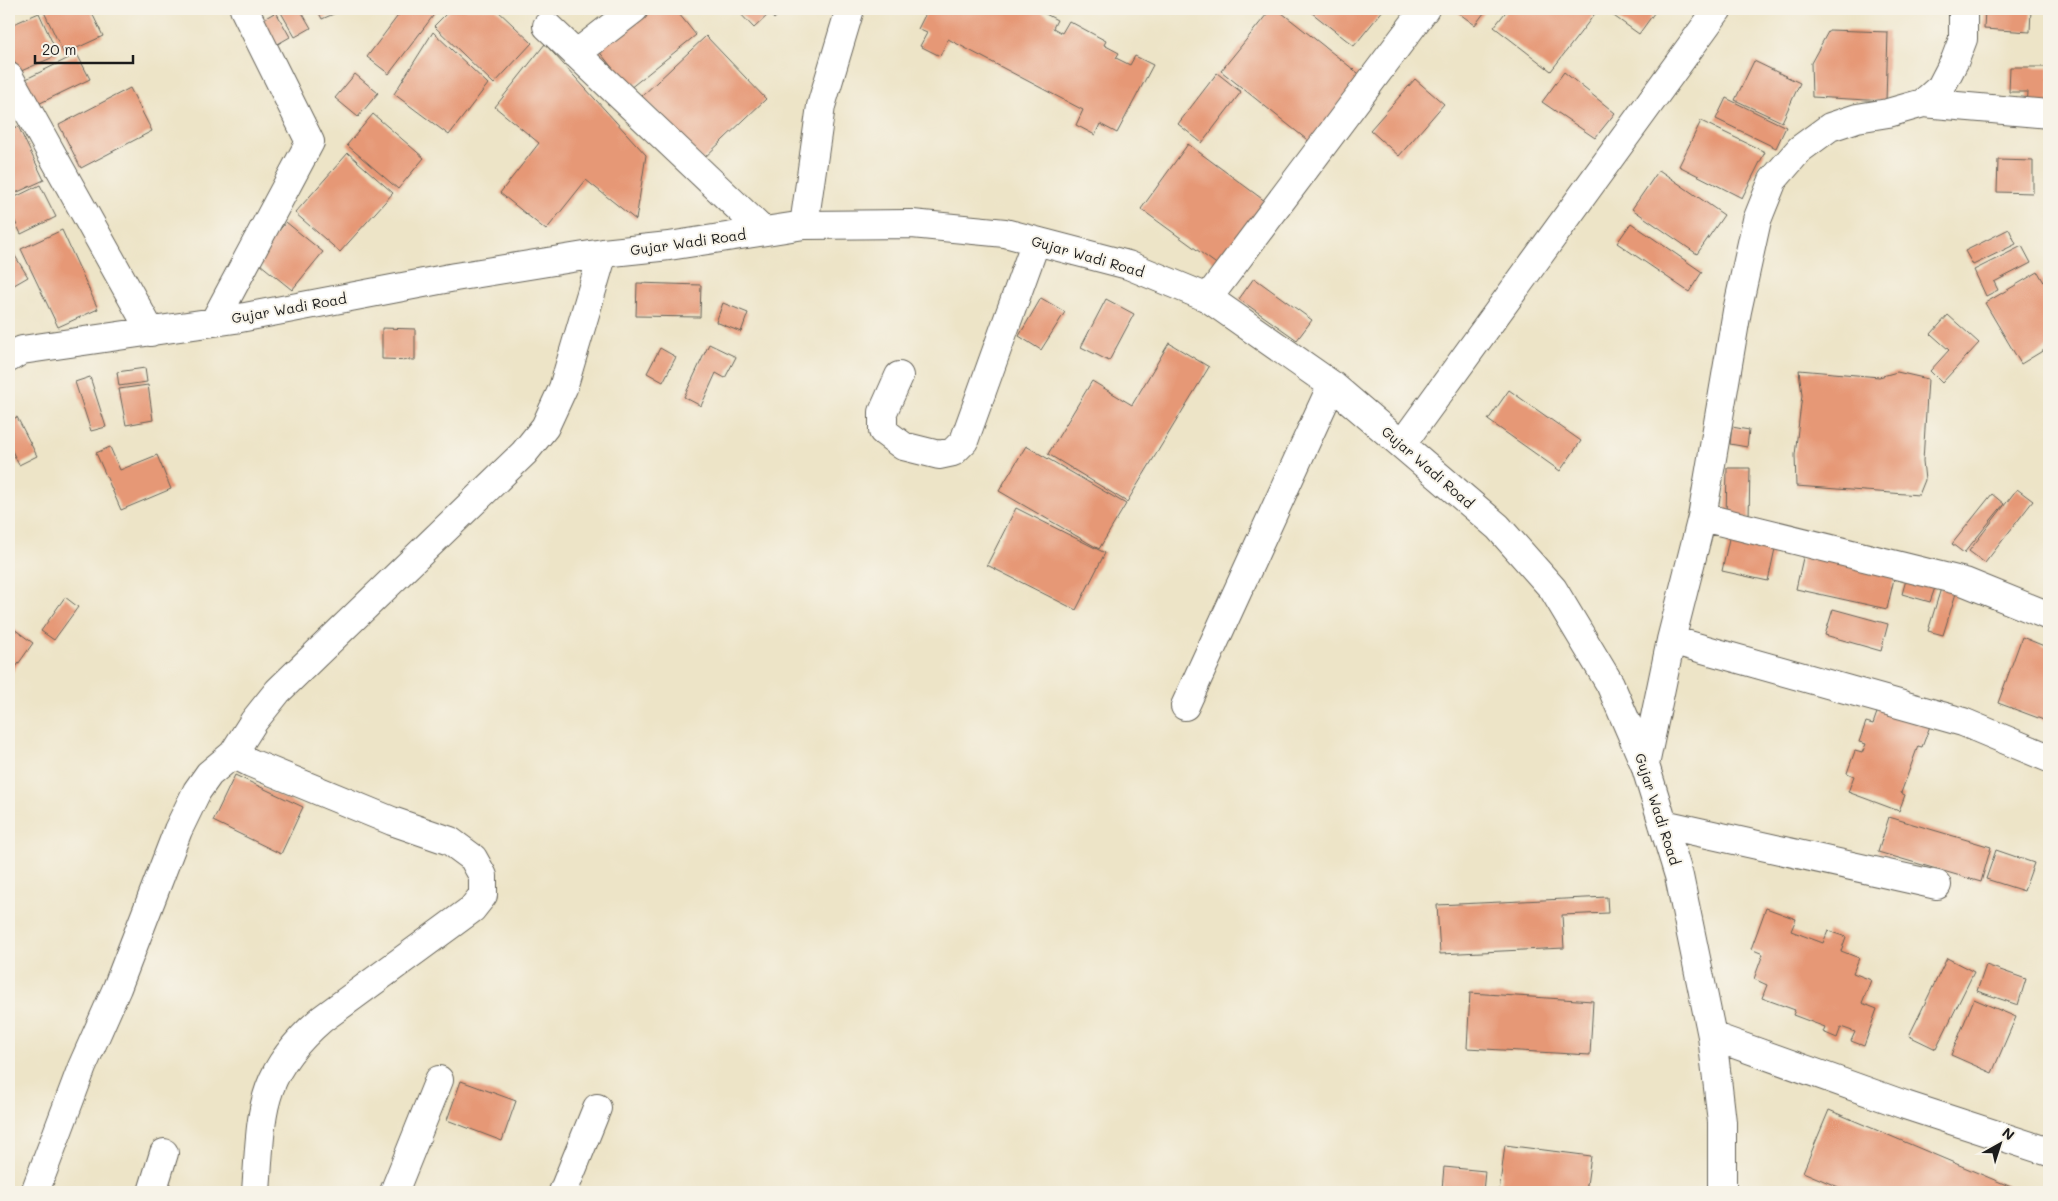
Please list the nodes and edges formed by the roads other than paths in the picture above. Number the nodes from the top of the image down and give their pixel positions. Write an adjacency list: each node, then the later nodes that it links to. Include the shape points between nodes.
1 (244, 9): 17 (street, via 310,142)
2 (634, 9): 8 (street)
3 (850, 9): 12 (street, via 821,106)
4 (1425, 9): 16 (street)
5 (1718, 9): 22 (street)
6 (1963, 9): 10 (street, via 1963,39 1955,60 1941,86)
7 (547, 26): 8 (street)
8 (576, 54): 13 (street)
9 (9, 77): 18 (street)
10 (1922, 104): 11 (street); 23 (street, via 1830,127 1800,149 1773,180 1757,220 1737,311)
11 (2049, 114)
12 (804, 225): 13 (street, Gujar Wadi Road); 14 (street, Gujar Wadi Road, via 912,224 1005,233)
13 (763, 232): 15 (street, Gujar Wadi Road)
14 (1036, 241): 16 (street, Gujar Wadi Road, via 1128,265); 20 (street, via 964,441 953,452 939,455 903,446 883,431 883,412)
15 (602, 253): 17 (street, Gujar Wadi Road); 27 (street, via 563,388 545,427 511,465 278,691)
16 (1208, 298): 21 (street, Gujar Wadi Road)
17 (214, 322): 18 (street, Gujar Wadi Road)
18 (151, 332): 19 (street, Gujar Wadi Road, via 22,350)
19 (9, 358)
20 (899, 376)
21 (1332, 385): 22 (street, Gujar Wadi Road); 26 (street)
22 (1402, 444): 29 (street, Gujar Wadi Road, via 1498,527 1553,590 1610,684)
23 (1702, 518): 24 (street, via 1965,582); 25 (street)
24 (2049, 616)
25 (1671, 640): 28 (street, via 1963,722); 29 (street)
26 (1185, 706)
27 (233, 754): 37 (street, via 209,774 178,830); 39 (street, via 392,821 450,841 473,858 483,876 483,895 472,909 322,1019 284,1060 270,1084 262,1110)
28 (2049, 758)
29 (1645, 765): 30 (street, Gujar Wadi Road)
30 (1663, 824): 31 (street); 32 (street, Gujar Wadi Road, via 1679,876)
31 (1937, 885)
32 (1712, 1036): 35 (street); 42 (street, Gujar Wadi Road, via 1722,1122)
33 (439, 1080): 40 (street)
34 (597, 1108): 41 (street)
35 (2049, 1152)
36 (164, 1154): 38 (street)
37 (35, 1192)
38 (152, 1192)
39 (256, 1192)
40 (394, 1192)
41 (564, 1192)
42 (1722, 1192)

